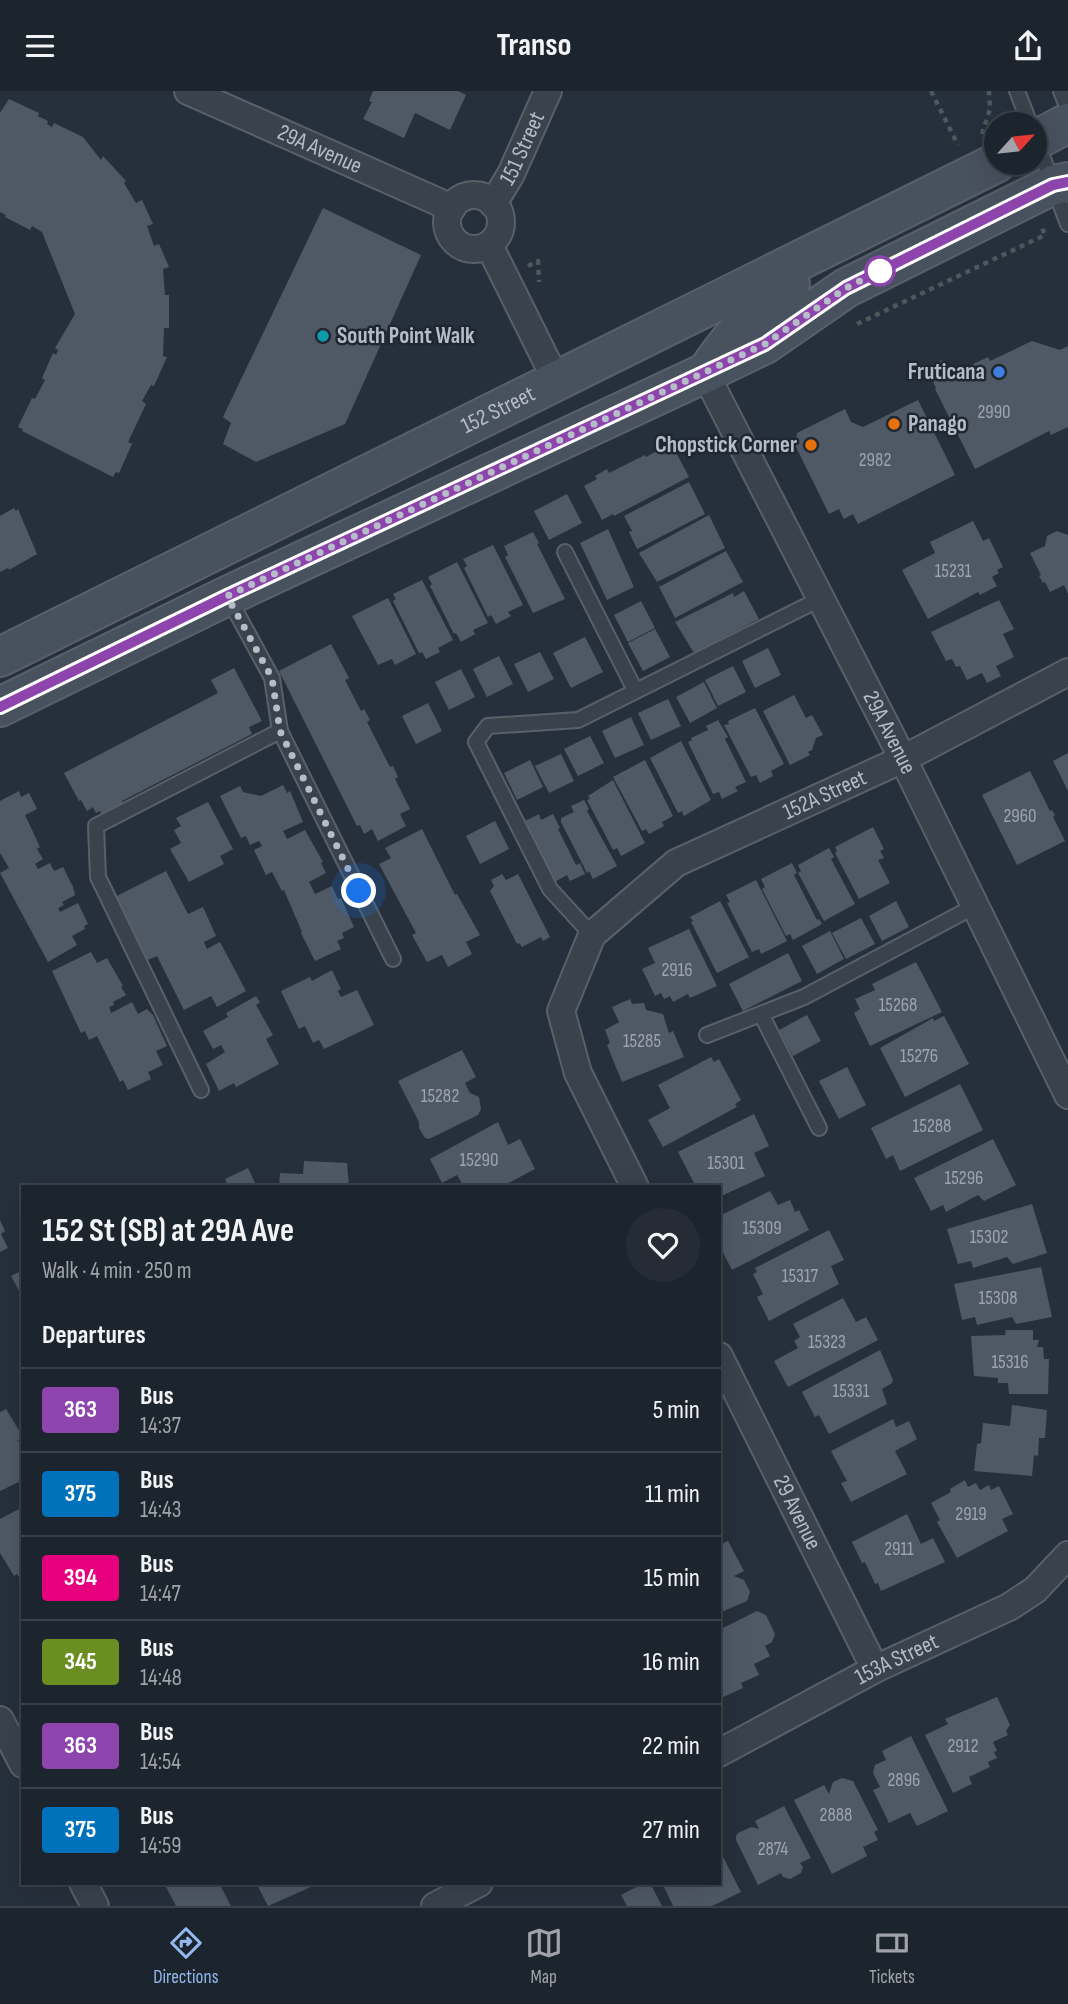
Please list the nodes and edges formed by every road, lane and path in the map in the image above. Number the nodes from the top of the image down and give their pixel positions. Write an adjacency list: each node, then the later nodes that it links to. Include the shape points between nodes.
1 (188, 91): 14 (street, 29A Avenue)
2 (548, 91): 13 (street, 151 Street)
3 (931, 91): 11 (path)
4 (989, 91): 8 (path)
5 (1017, 91): 9 (lane)
6 (1061, 91): 7 (lane)
7 (1068, 109)
8 (989, 112)
9 (1028, 112)
10 (1047, 147): 12 (lane)
11 (978, 157): 17 (main road, 152 Street)
12 (1063, 180): 15 (lane); 20 (main road, via 846,288 765,344)
13 (494, 204): 14 (street, via 472,196); 18 (street, via 501,226)
14 (452, 208): 18 (street, via 447,223 458,244 473,249)
15 (1068, 224)
16 (1045, 235): 19 (path)
17 (848, 238): 20 (main road, via 752,314); 21 (main road, 152 Street)
18 (489, 245): 21 (street)
19 (848, 328)
20 (705, 373): 23 (main road); 24 (street, 29A Avenue)
21 (557, 382): 25 (main road, 152 Street)
22 (565, 552): 27 (lane)
23 (227, 596): 28 (main road); 29 (lane, via 272,678)
24 (820, 599): 27 (lane); 30 (street, 29A Avenue)
25 (0, 657)
26 (1068, 671): 30 (street, 152A Street)
27 (635, 690): 32 (lane, via 578,720 488,726 476,742 550,889)
28 (0, 707)
29 (280, 731): 33 (lane); 36 (lane, via 96,826 98,877)
30 (903, 759): 31 (street, 29A Avenue); 32 (street, 152A Street, via 676,863)
31 (975, 906): 34 (lane, via 804,997); 37 (street, 29A Avenue)
32 (592, 935): 39 (street, via 561,1011 578,1073)
33 (393, 959)
34 (761, 1014): 35 (lane); 38 (lane)
35 (707, 1035)
36 (201, 1090)
37 (1068, 1095)
38 (819, 1128)
39 (634, 1185)
40 (721, 1360): 42 (street, 29 Avenue)
41 (1068, 1555): 42 (street, 153A Street, via 1035,1590 1009,1607)
42 (875, 1669): 44 (street, 153A Street)
43 (0, 1720): 45 (street)
44 (721, 1752)
45 (21, 1760)
46 (84, 1885): 48 (street)
47 (475, 1885): 49 (street)
48 (95, 1906)
49 (435, 1906)

